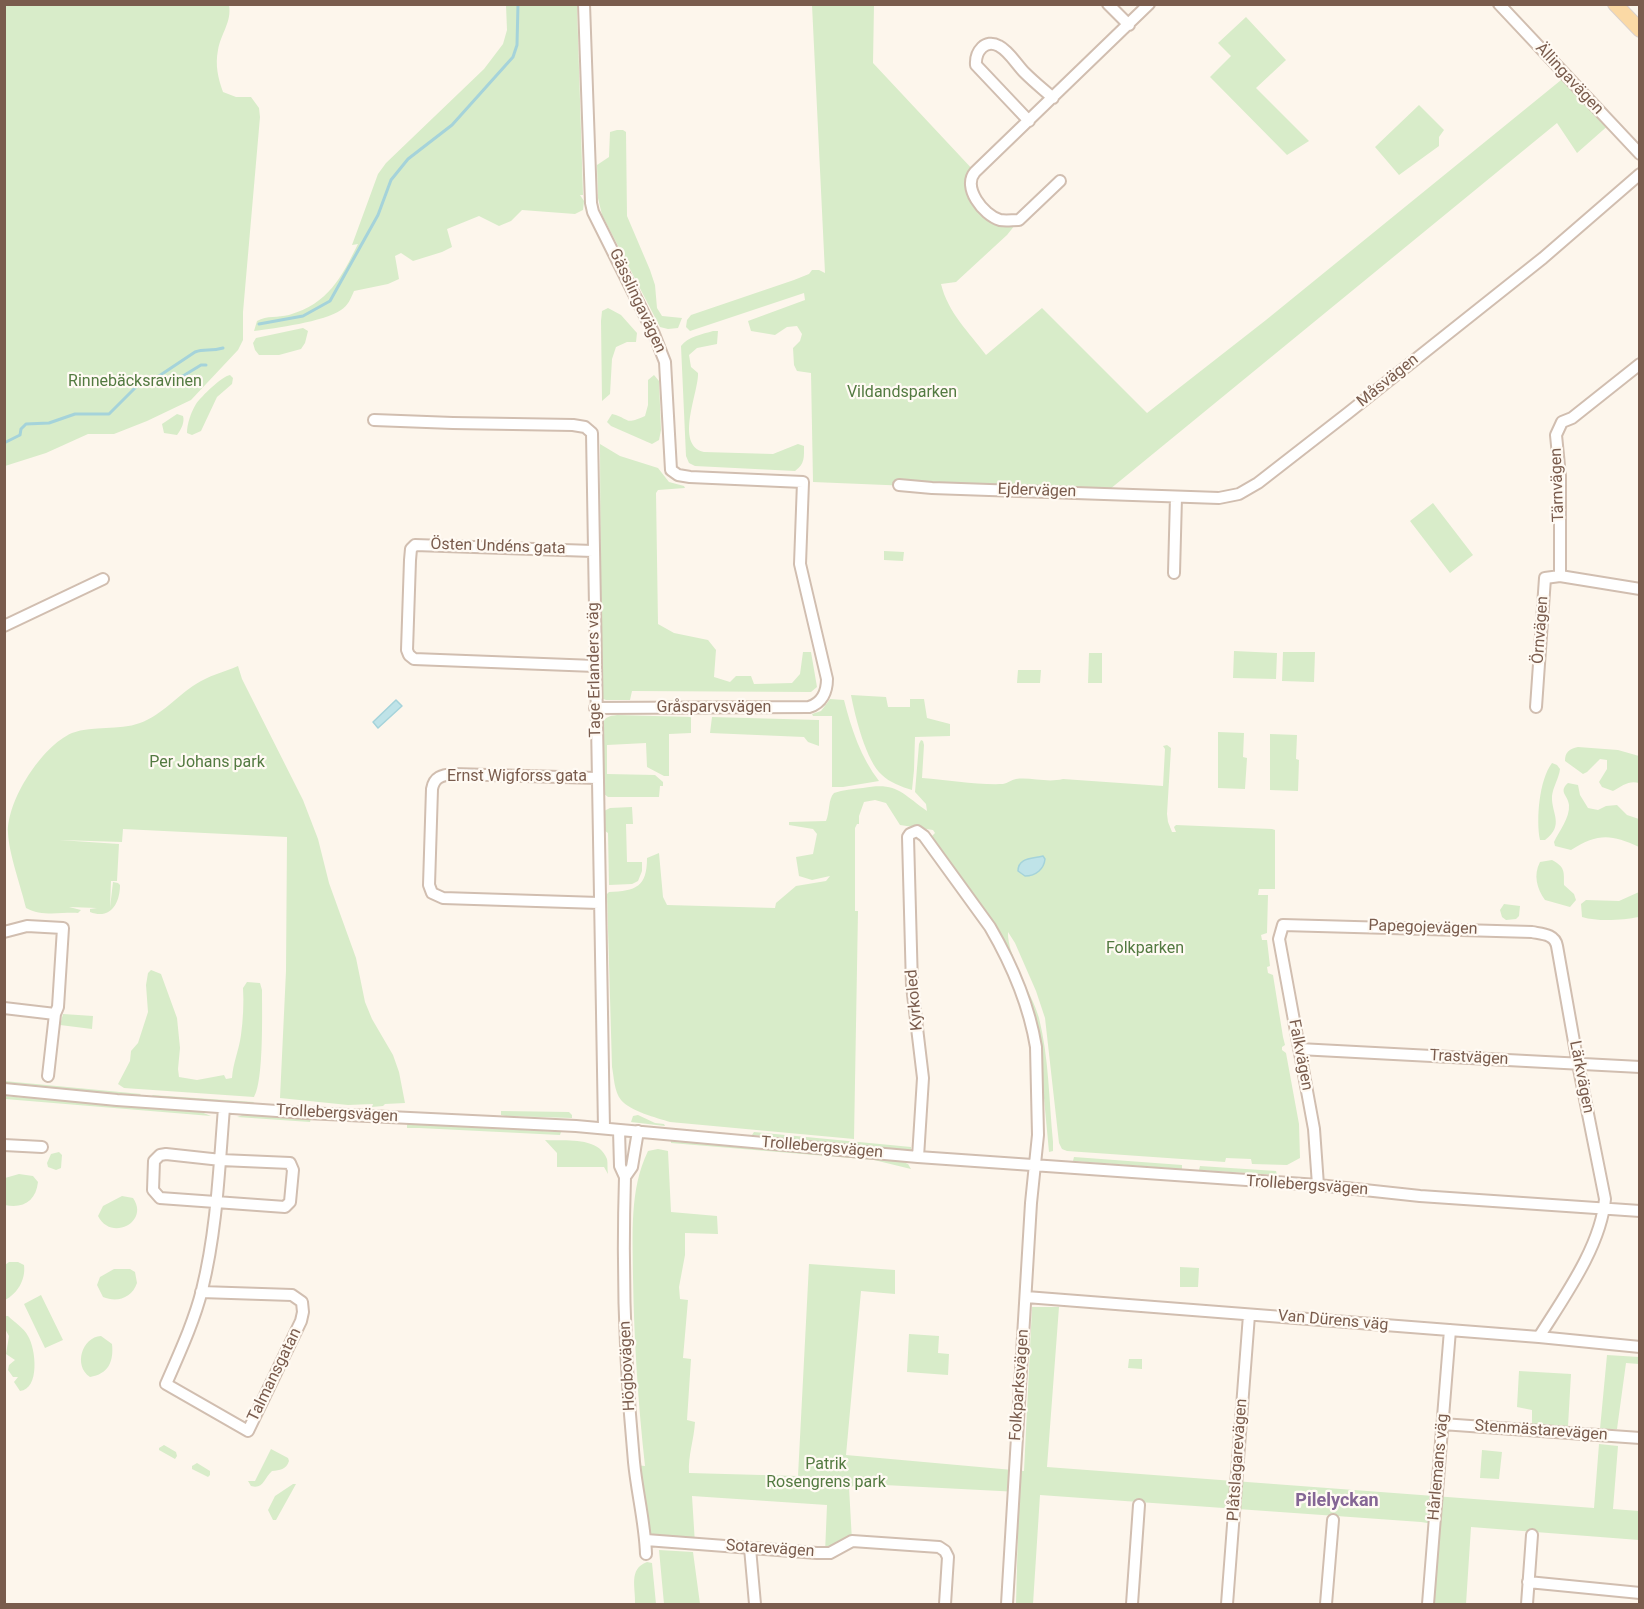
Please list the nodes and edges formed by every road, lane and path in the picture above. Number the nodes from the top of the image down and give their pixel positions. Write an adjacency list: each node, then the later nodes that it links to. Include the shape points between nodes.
1 (584, 4): 24 (street, Gässlingavägen, via 591,203 665,362 671,470 690,477 803,482 800,564 826,671)
2 (1108, 4): 6 (street)
3 (1149, 4): 6 (street)
4 (1499, 4): 10 (street, Ällingavägen)
5 (1615, 4): 7 (main road)
6 (1129, 25): 8 (street)
7 (1640, 30)
8 (1053, 98): 9 (street); 9 (street, via 1002,48 996,44 982,46 976,65)
9 (1029, 122): 12 (street, via 975,172 970,180 971,190 989,214 1001,220 1018,220)
10 (1640, 154)
11 (1640, 174): 16 (street, Måsvägen, via 1543,258 1258,483 1239,494 1218,498)
12 (1060, 181)
13 (1640, 364): 19 (street, Tärnvägen, via 1562,422 1556,435)
14 (374, 420): 17 (street, Tage Erlanders väg, via 573,425 588,429 592,433)
15 (899, 485): 16 (street, Ejdervägen)
16 (1176, 497): 18 (street)
17 (593, 550): 23 (street, Tage Erlanders väg); 23 (street, Östen Undéns gata, via 415,545 410,560 407,650 414,659)
18 (1174, 573)
19 (1560, 576): 21 (street, Örnvägen); 25 (street, Örnvägen, via 1545,578)
20 (103, 579): 22 (street)
21 (1640, 589)
22 (4, 626)
23 (595, 666): 26 (street, Tage Erlanders väg)
24 (825, 692): 26 (street, Gråsparvsvägen, via 814,706 802,708)
25 (1536, 707)
26 (596, 708): 27 (street, Tage Erlanders väg)
27 (597, 778): 29 (street, Tage Erlanders väg); 29 (street, Ernst Wigforss gata, via 453,774 439,777 432,789 429,885 432,893 443,898)
28 (908, 842): 46 (street, Kyrkoled, via 912,977 923,1078); 48 (street, Folkparksvägen, via 913,832 924,836 990,927 1021,993 1037,1061)
29 (600, 903): 41 (street, Tage Erlanders väg)
30 (1283, 925): 32 (street, Papegojevägen, via 1532,932 1552,937); 35 (street, Falkvägen, via 1279,939)
31 (4, 932): 34 (street, via 27,926 63,928)
32 (1557, 946): 36 (street, Lärkvägen)
33 (4, 1008): 34 (street)
34 (55, 1014): 38 (street)
35 (1299, 1049): 36 (street, Trastvägen); 50 (street, Falkvägen, via 1314,1129)
36 (1578, 1064): 37 (street, Trastvägen); 52 (street, Lärkvägen)
37 (1640, 1067)
38 (48, 1076)
39 (4, 1089): 40 (street, Trollebergsvägen)
40 (224, 1108): 41 (street, Trollebergsvägen); 47 (street, Talmansgatan)
41 (604, 1128): 42 (street, Trollebergsvägen)
42 (619, 1130): 43 (street, Trollebergsvägen); 49 (street, Högbovägen, via 620,1166)
43 (638, 1131): 46 (street, Trollebergsvägen); 49 (street, Högbovägen, via 632,1167)
44 (4, 1145): 45 (street)
45 (42, 1147)
46 (918, 1157): 48 (street, Trollebergsvägen)
47 (221, 1160): 51 (street, Talmansgatan); 51 (street, via 160,1155 154,1161 152,1184 160,1198); 51 (street, via 291,1164 291,1200 285,1207)
48 (1035, 1166): 50 (street, Trollebergsvägen); 55 (street, Folkparksvägen)
49 (625, 1177): 65 (street, Högbovägen, via 623,1231 631,1414 634,1465)
50 (1318, 1185): 52 (street, Trollebergsvägen)
51 (218, 1203): 54 (street, Talmansgatan)
52 (1604, 1208): 53 (street, Trollebergsvägen); 58 (street, via 1587,1259)
53 (1640, 1211)
54 (201, 1292): 54 (street, Talmansgatan, via 166,1384 248,1431 301,1321 302,1302 292,1295)
55 (1026, 1297): 56 (street, Van Dürens väg); 72 (street, Folkparksvägen)
56 (1250, 1315): 57 (street, Van Dürens väg); 74 (street, Plåtslagarevägen)
57 (1449, 1330): 58 (street, Van Dürens väg); 60 (street, Hårlemans väg)
58 (1539, 1337): 59 (street, Van Dürens väg)
59 (1640, 1347)
60 (1442, 1424): 61 (street, Stenmästarevägen); 76 (street, Hårlemans väg)
61 (1640, 1438)
62 (1138, 1505): 73 (street)
63 (1333, 1520): 75 (street)
64 (1532, 1535): 68 (street)
65 (646, 1540): 66 (street, Sotarevägen); 67 (street, Högbovägen)
66 (750, 1548): 70 (street); 71 (street, Sotarevägen, via 830,1553 852,1541 939,1547 948,1557)
67 (646, 1554)
68 (1528, 1582): 69 (street); 77 (street)
69 (1640, 1593)
70 (755, 1605)
71 (945, 1605)
72 (1007, 1605)
73 (1132, 1605)
74 (1227, 1605)
75 (1326, 1605)
76 (1428, 1605)
77 (1527, 1605)

